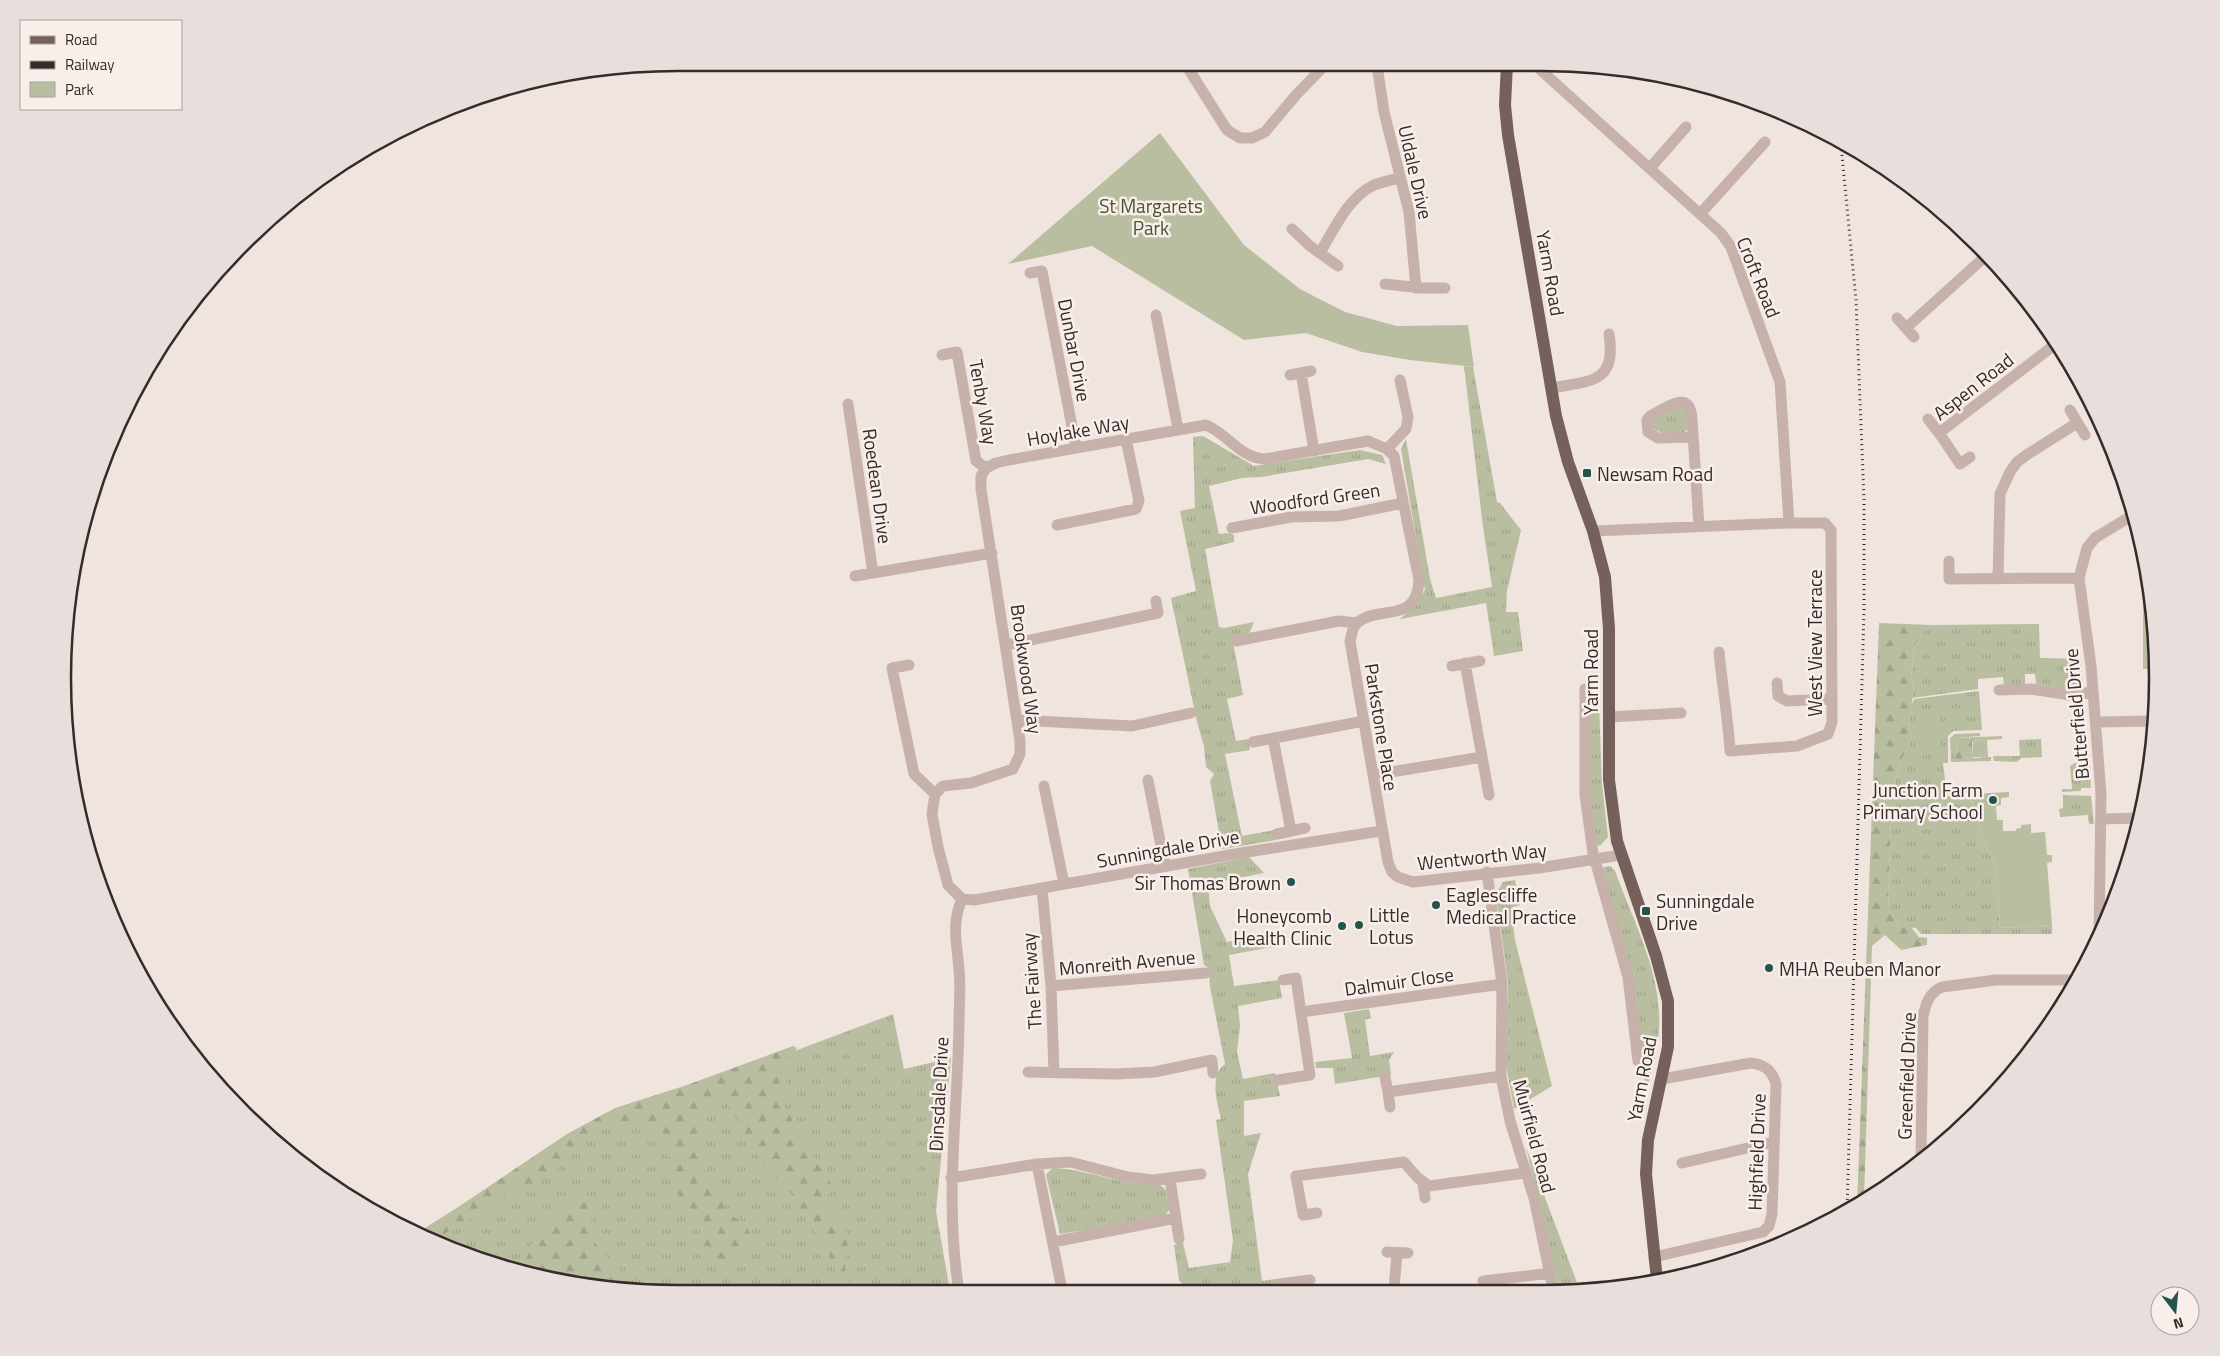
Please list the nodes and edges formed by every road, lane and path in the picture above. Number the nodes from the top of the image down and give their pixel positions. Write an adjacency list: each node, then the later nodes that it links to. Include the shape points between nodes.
1 (1190, 71): 2 (street, via 1227,130 1240,138 1252,138 1265,132)
2 (1319, 71)
3 (1378, 71): 9 (street, Uldale Drive)
4 (1507, 71): 28 (main road, Yarm Road, via 1508,135)
5 (1542, 71): 8 (street, Croft Road)
6 (1686, 127): 8 (street)
7 (1766, 142): 10 (street)
8 (1650, 168): 10 (street, Croft Road)
9 (1400, 178): 12 (street, via 1374,185 1364,192 1342,218); 17 (street, Uldale Drive, via 1412,228)
10 (1700, 214): 45 (street, Croft Road, via 1731,247 1777,371)
11 (1292, 229): 12 (street)
12 (1320, 253): 14 (street)
13 (1981, 260): 21 (street)
14 (1338, 266)
15 (1030, 273): 38 (street, Dunbar Drive, via 1042,271)
16 (1385, 284): 17 (street)
17 (1416, 288): 18 (street)
18 (1444, 288)
19 (1156, 315): 33 (street, via 1164,330)
20 (1897, 318): 21 (street)
21 (1906, 328): 23 (street)
22 (1610, 334): 28 (street, via 1612,354 1603,374 1585,382)
23 (1914, 337)
24 (2051, 349): 34 (street, Aspen Road)
25 (942, 355): 42 (street, Tenby Way, via 957,352 976,460)
26 (1300, 373): 40 (street)
27 (1401, 379): 39 (street, via 1408,417 1406,429)
28 (1552, 388): 49 (main road, Yarm Road, via 1563,443)
29 (2070, 410): 32 (street)
30 (862, 414): 52 (street, Roedean Drive, via 849,410)
31 (1928, 419): 34 (street)
32 (2077, 422): 35 (street); 55 (street, via 2017,462 2010,472 2000,494)
33 (1178, 429): 37 (street, Hoylake Way); 40 (street, via 1206,425 1217,429 1254,459)
34 (1939, 433): 41 (street, Aspen Road)
35 (2085, 435)
36 (1693, 437): 47 (street)
37 (1126, 439): 38 (street, Hoylake Way); 46 (street, via 1142,506 1134,511 1075,516)
38 (1076, 447): 42 (street, Hoylake Way, via 996,463)
39 (1387, 449): 40 (street, via 1368,441); 43 (street, via 1394,456)
40 (1314, 452)
41 (1965, 464)
42 (986, 468): 50 (street, Brookwood Way, via 981,476 981,489)
43 (1403, 503): 48 (street, Woodford Green, via 1339,516 1291,517); 57 (street, via 1419,580 1418,592 1412,603 1399,612 1368,617)
44 (2127, 518): 54 (street, Butterfield Drive, via 2095,538 2087,548)
45 (1788, 523): 47 (street); 71 (street, West View Terrace, via 1826,523 1832,530)
46 (1057, 525)
47 (1699, 526): 49 (street)
48 (1232, 528)
49 (1593, 531): 74 (main road, Yarm Road, via 1604,570 1607,600)
50 (992, 552): 52 (street, Roedean Drive); 59 (street, Brookwood Way)
51 (1949, 561): 55 (street, via 1949,579)
52 (873, 573): 53 (street, Roedean Drive)
53 (855, 576)
54 (2078, 578): 55 (street); 70 (street, Butterfield Drive)
55 (1998, 579)
56 (1156, 601): 59 (street, via 1158,613)
57 (1355, 626): 58 (street, via 1339,621); 76 (street, Parkstone Place, via 1350,641)
58 (1236, 641)
59 (1007, 644): 75 (street, Brookwood Way)
60 (1720, 652): 71 (street, West View Terrace, via 1730,751 1797,746 1826,736 1832,727)
61 (1480, 661): 62 (street)
62 (1465, 664): 64 (street); 81 (street)
63 (909, 665): 85 (street, via 892,668 914,774)
64 (1452, 666)
65 (2030, 676): 68 (street)
66 (1776, 683): 71 (street, via 1778,696 1787,701)
67 (1585, 689): 94 (street, via 1590,700 1585,795)
68 (2031, 689): 69 (street); 70 (street, via 2063,695)
69 (1998, 690)
70 (2093, 692): 78 (street, Butterfield Drive)
71 (1832, 699)
72 (1191, 713): 75 (street, via 1132,726)
73 (1682, 713): 74 (street)
74 (1609, 717): 93 (main road, Yarm Road, via 1611,798)
75 (1018, 720): 85 (street, Brookwood Way, via 1020,754 1013,768 970,783 943,786)
76 (1364, 721): 79 (street); 82 (street, Parkstone Place)
77 (2147, 721): 78 (street)
78 (2096, 722): 88 (street, Butterfield Drive)
79 (1273, 738): 80 (street); 90 (street)
80 (1252, 742)
81 (1482, 757): 82 (street); 86 (street)
82 (1373, 775): 91 (street, Parkstone Place)
83 (1148, 780): 95 (street)
84 (1044, 786): 97 (street)
85 (935, 794): 99 (street, via 932,814 940,857 948,885)
86 (1489, 795)
87 (2132, 818): 88 (street)
88 (2101, 819): 100 (street, Butterfield Drive)
89 (1304, 828): 90 (street)
90 (1291, 831): 92 (street)
91 (1381, 831): 95 (street, Sunningdale Drive); 96 (street, Wentworth Way, via 1389,866 1403,880 1413,882)
92 (1277, 834)
93 (1620, 855): 94 (street, Wentworth Way); 115 (main road, Yarm Road, via 1667,994 1669,1033)
94 (1594, 860): 96 (street, Wentworth Way); 109 (street, via 1628,977)
95 (1165, 866): 97 (street, Sunningdale Drive)
96 (1487, 872): 106 (street, Muirfield Road)
97 (1064, 884): 98 (street, Sunningdale Drive)
98 (1042, 888): 99 (street, Sunningdale Drive, via 974,900); 107 (street, The Fairway)
99 (962, 899): 125 (street, Dinsdale Drive, via 955,914 959,1031)
100 (2099, 918)
101 (1192, 961): 103 (street)
102 (1206, 973): 103 (street, Monreith Avenue)
103 (1192, 974): 107 (street, Monreith Avenue)
104 (1283, 980): 108 (street, via 1296,978)
105 (2068, 980): 120 (street, Greenfield Drive, via 1996,980 1935,990 1927,1001 1924,1016)
106 (1502, 984): 108 (street, Dalmuir Close); 113 (street, Muirfield Road)
107 (1051, 986): 111 (street, The Fairway)
108 (1300, 1012): 116 (street, via 1310,1075)
109 (1638, 1061)
110 (1028, 1072): 111 (street)
111 (1054, 1072): 112 (street, via 1154,1072 1212,1060)
112 (1213, 1073)
113 (1501, 1076): 117 (street); 123 (street, Muirfield Road)
114 (1385, 1077): 117 (street)
115 (1662, 1079): 119 (street, Highfield Drive, via 1743,1064 1763,1065 1776,1084); 134 (main road, Yarm Road, via 1646,1158)
116 (1278, 1080)
117 (1388, 1092): 118 (street)
118 (1390, 1107)
119 (1774, 1142): 121 (street); 134 (street, Highfield Drive, via 1772,1214 1769,1226 1763,1232)
120 (1921, 1151)
121 (1682, 1163)
122 (1037, 1164): 125 (street); 126 (street, via 1070,1162 1128,1177); 132 (street)
123 (1525, 1173): 127 (street, via 1429,1186); 135 (street, Muirfield Road)
124 (1201, 1174): 126 (street)
125 (951, 1178): 141 (street, Dinsdale Drive)
126 (1170, 1179): 130 (street)
127 (1423, 1183): 128 (street); 129 (street, via 1404,1162 1296,1176 1303,1215)
128 (1425, 1198)
129 (1317, 1214)
130 (1176, 1218): 131 (street); 132 (street)
131 (1180, 1239)
132 (1052, 1242): 142 (street)
133 (1397, 1252): 145 (street)
134 (1654, 1257): 136 (main road, Yarm Road)
135 (1551, 1273): 138 (street); 140 (street, Muirfield Road)
136 (1656, 1274)
137 (1310, 1280): 144 (street)
138 (1483, 1281)
139 (1279, 1284): 143 (street)
140 (1553, 1284)
141 (958, 1285)
142 (1061, 1285)
143 (1288, 1285)
144 (1300, 1285)
145 (1394, 1285)

